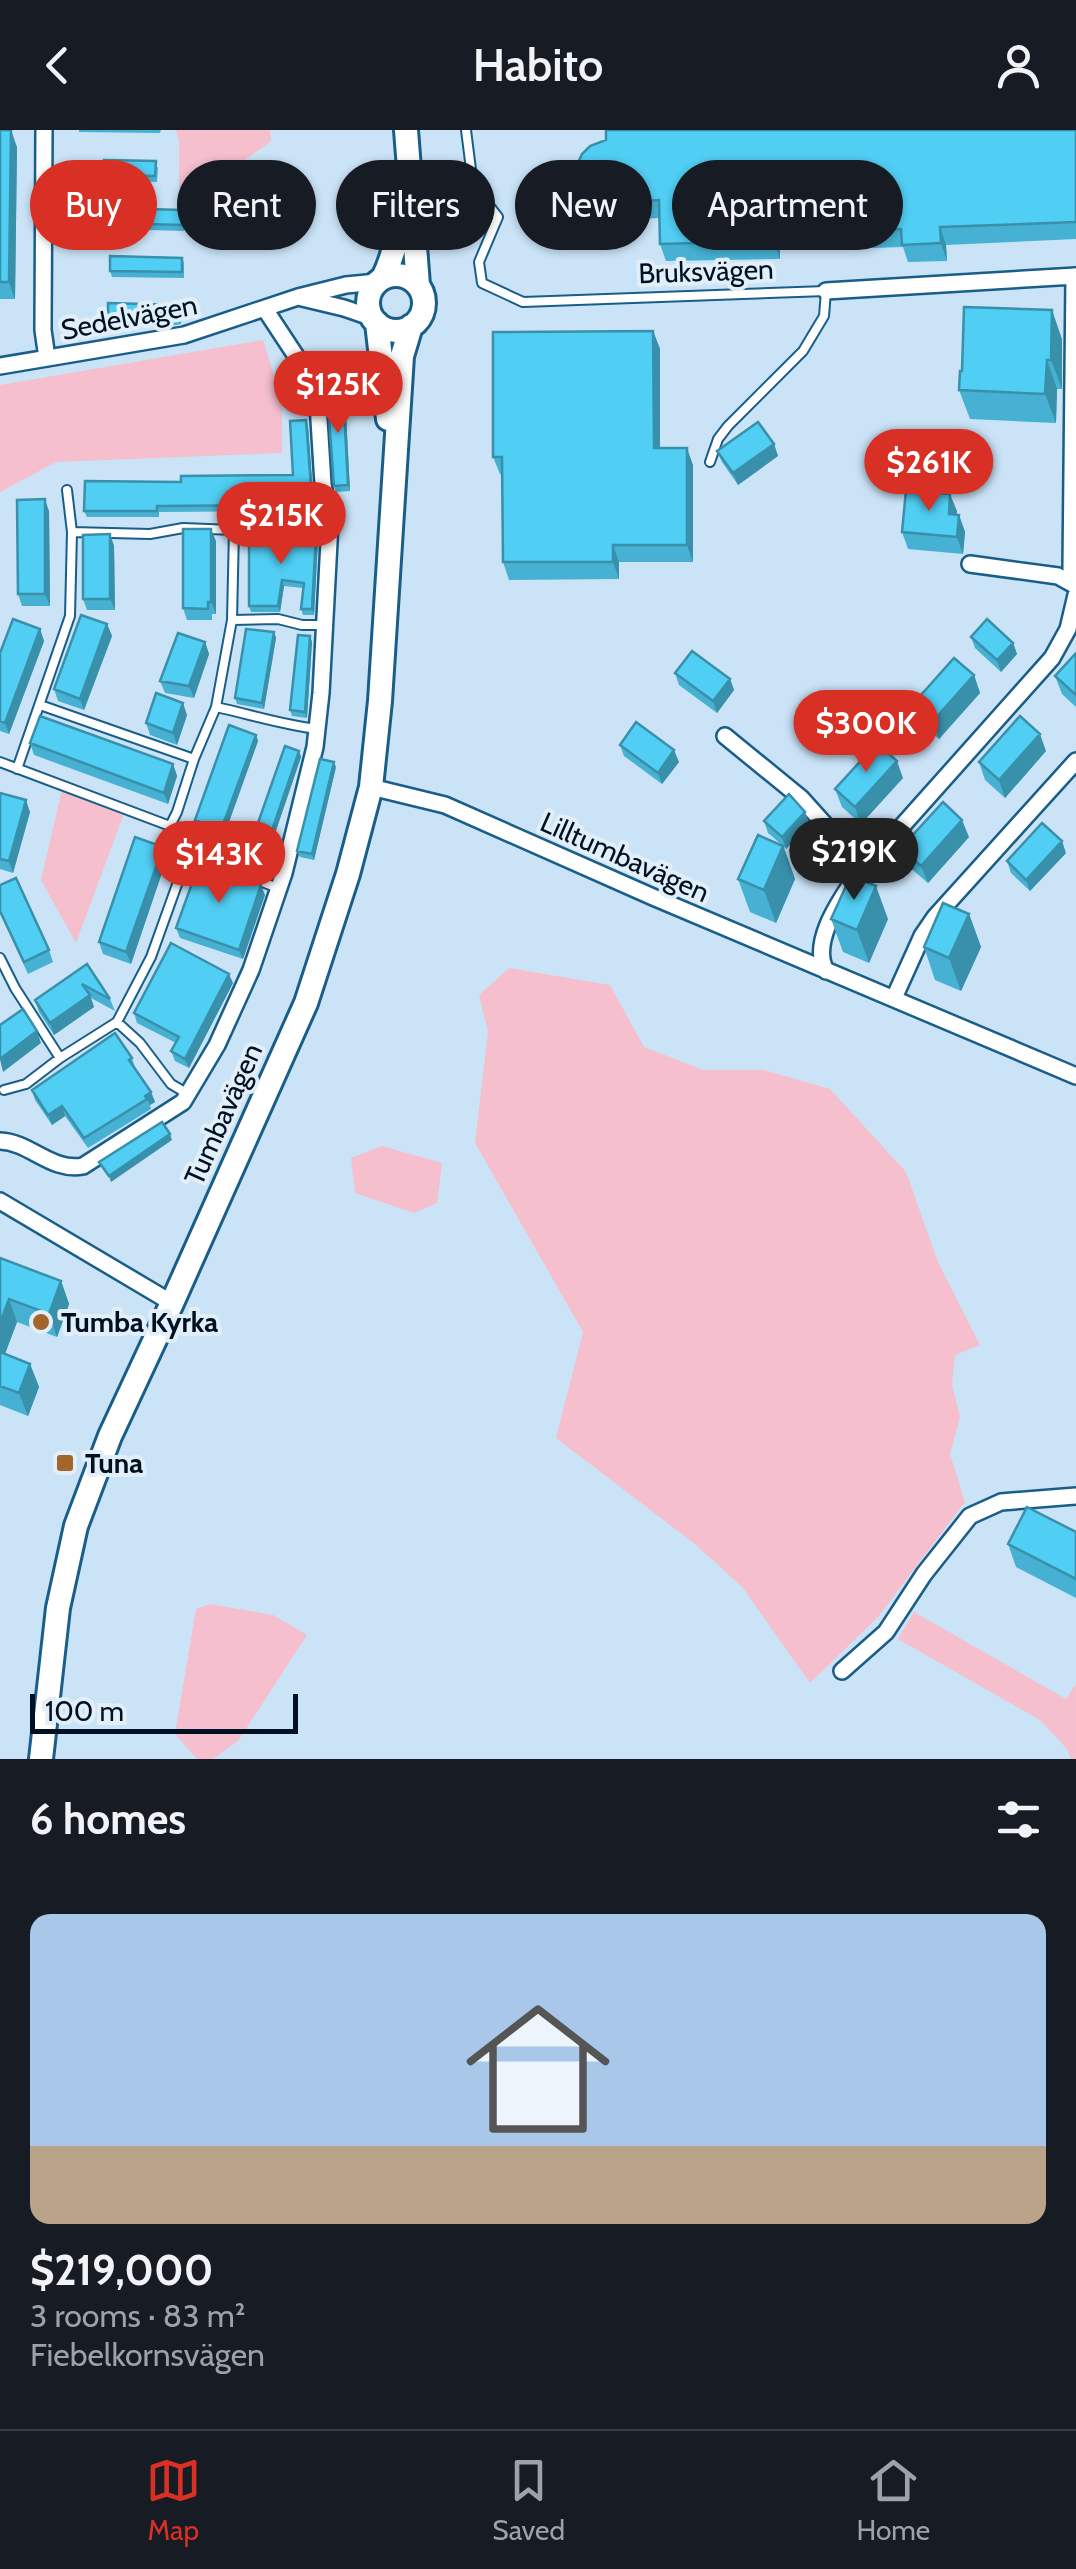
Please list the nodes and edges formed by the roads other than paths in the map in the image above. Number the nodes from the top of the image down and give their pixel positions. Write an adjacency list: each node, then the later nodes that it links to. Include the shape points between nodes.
1 (44, 130): 13 (street)
2 (394, 130): 6 (main road, via 400,200 396,242)
3 (406, 130): 7 (main road)
4 (466, 130): 8 (lane, Bruksvägen, via 473,185 498,217 479,262 482,283 522,302)
5 (1075, 276): 8 (street, Bruksvägen); 22 (street)
6 (380, 280): 7 (main road, via 401,276); 9 (street, Sedelvägen); 11 (main road, via 368,301)
7 (418, 285): 12 (main road, via 423,310)
8 (826, 291): 15 (lane, via 824,316 810,341 728,426)
9 (298, 297): 10 (street, Sedelvägen); 11 (street)
10 (265, 309): 13 (street, Sedelvägen, via 184,335); 18 (street, via 317,388)
11 (375, 321): 12 (main road, via 394,331); 16 (main road, Tumbavägen)
12 (411, 326): 16 (main road, Tumbavägen, via 402,356)
13 (47, 358): 14 (street, Sedelvägen)
14 (0, 366)
15 (710, 462)
16 (395, 477): 34 (main road, Tumbavägen)
17 (67, 490): 20 (lane)
18 (330, 523): 19 (lane); 25 (street)
19 (234, 530): 20 (lane); 24 (lane)
20 (72, 532): 26 (lane, via 70,616)
21 (970, 564): 22 (street)
22 (1076, 584)
23 (1076, 595): 37 (street, via 1052,658)
24 (232, 620): 25 (lane); 27 (lane)
25 (324, 625): 28 (street)
26 (40, 705): 30 (lane); 33 (lane)
27 (216, 707): 28 (lane); 30 (lane)
28 (317, 729): 38 (street)
29 (726, 736): 37 (street, via 801,798)
30 (194, 759): 35 (lane)
31 (1076, 761): 41 (street, via 935,918)
32 (0, 762): 33 (lane)
33 (18, 769): 35 (lane)
34 (372, 787): 40 (street, Lilltumbavägen, via 445,805); 49 (main road, Tumbavägen, via 306,1003)
35 (170, 826): 36 (lane)
36 (188, 854): 38 (lane); 42 (lane, via 150,957)
37 (863, 868): 40 (street, via 826,935 820,960)
38 (279, 888): 46 (street, via 252,970)
39 (0, 958): 43 (lane)
40 (826, 971): 41 (street, Lilltumbavägen)
41 (894, 998): 44 (street, Lilltumbavägen)
42 (117, 1022): 43 (lane); 46 (lane, via 171,1084)
43 (60, 1058): 45 (lane, via 26,1084)
44 (1076, 1076)
45 (4, 1090)
46 (188, 1094): 47 (street, via 83,1166 61,1166)
47 (0, 1141)
48 (0, 1201): 49 (street)
49 (172, 1302): 52 (main road, Tumbavägen, via 110,1436 74,1537 58,1608)
50 (1076, 1496): 51 (street, via 1001,1502 970,1516 886,1632)
51 (842, 1671)
52 (41, 1759)

